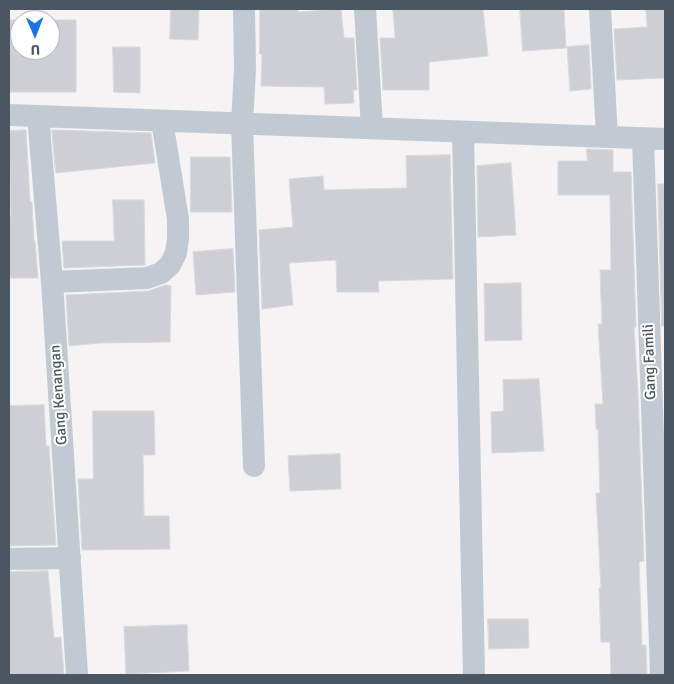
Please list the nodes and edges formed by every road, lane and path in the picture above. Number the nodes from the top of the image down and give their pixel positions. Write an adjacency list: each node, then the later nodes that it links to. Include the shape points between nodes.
1 (244, 9): 7 (street)
2 (364, 9): 8 (street)
3 (600, 9): 10 (street)
4 (9, 115): 5 (street)
5 (38, 116): 6 (street); 13 (street, Gang Kenangan)
6 (162, 121): 7 (street); 13 (street, via 178,219 176,253 170,265 161,273 147,278)
7 (242, 124): 8 (street); 14 (street)
8 (372, 128): 9 (street)
9 (463, 132): 10 (street); 18 (street)
10 (608, 137): 11 (street)
11 (643, 139): 12 (street); 19 (street, Gang Famili)
12 (665, 140)
13 (52, 282): 15 (street, Gang Kenangan)
14 (254, 466)
15 (70, 558): 16 (street); 17 (street, Gang Kenangan)
16 (9, 559)
17 (77, 675)
18 (474, 675)
19 (660, 675)

